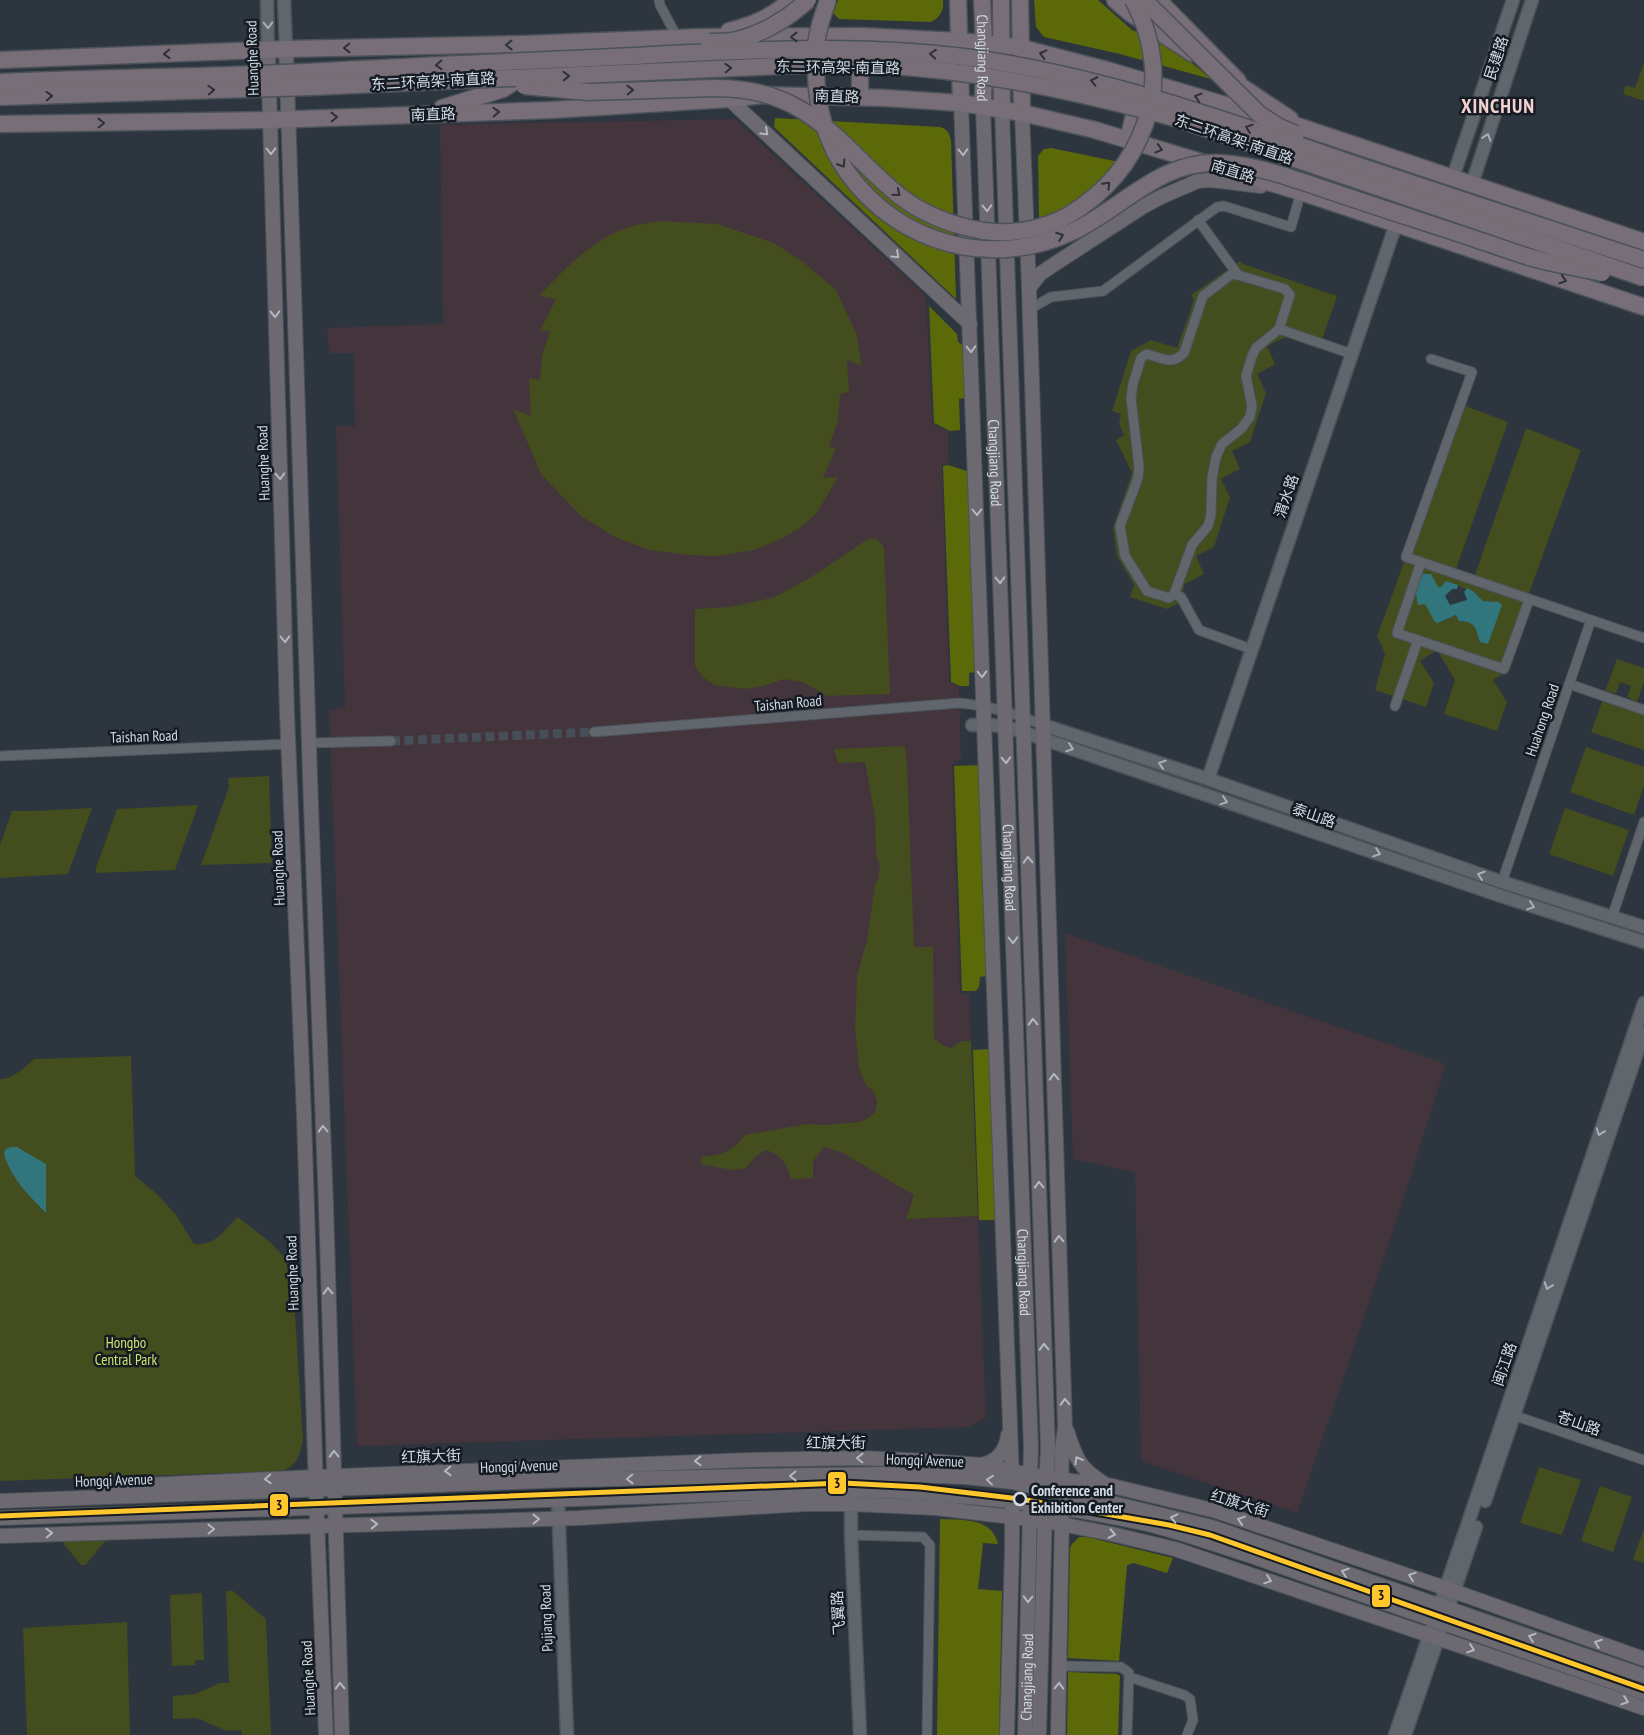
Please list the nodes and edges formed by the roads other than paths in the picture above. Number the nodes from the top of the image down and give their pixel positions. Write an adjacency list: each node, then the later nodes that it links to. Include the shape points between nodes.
1 (267, 0): 27 (main road, Huanghe Road, one-way to 27)
2 (284, 0): 26 (main road, Huanghe Road)
3 (659, 0): 19 (street)
4 (791, 0): 18 (highway, via 750,26)
5 (808, 0): 29 (highway, bridge, via 768,28 733,40 613,48)
6 (828, 0): 56 (highway, one-way to 56, bridge, via 815,50 816,91 827,136 854,182 877,205 916,232 940,241 991,250 1042,242 1075,231 1141,187 1172,172 1219,163 1248,167 1293,180 1546,262)
7 (958, 0): 21 (highway)
8 (982, 0): 22 (highway, Changjiang Road)
9 (1001, 0): 23 (highway, Changjiang Road)
10 (1020, 0): 25 (highway)
11 (1115, 0): 33 (highway)
12 (1133, 0): 30 (highway, one-way to 12, bridge, via 588,92 732,88 760,93 788,102 813,117 843,141 889,187 926,213 963,227 999,232 1021,231 1049,224 1081,207 1104,189 1133,152 1150,110 1154,74 1150,45)
13 (1144, 0): 54 (highway, bridge, via 1259,114 1279,127 1553,221)
14 (1158, 0): 33 (highway)
15 (1513, 0): 48 (main road, 民建路)
16 (1532, 0): 49 (main road, 民建路, one-way to 16)
17 (860, 36): 18 (highway, one-way to 18); 21 (highway); 35 (highway)
18 (701, 37): 19 (highway)
19 (678, 39): 20 (highway)
20 (618, 41): 24 (highway, one-way to 24); 39 (highway, via 540,60 529,67 527,76 537,88)
21 (958, 41): 22 (highway); 37 (highway)
22 (984, 44): 23 (highway); 38 (highway, Changjiang Road)
23 (1002, 45): 25 (highway); 40 (highway, Changjiang Road)
24 (422, 46): 26 (highway, one-way to 26); 42 (highway, via 509,64 515,74 511,84 502,89)
25 (1022, 48): 31 (highway, one-way to 25); 41 (highway)
26 (286, 49): 27 (highway); 43 (main road, Huanghe Road)
27 (268, 50): 28 (highway, one-way to 28); 44 (main road, Huanghe Road)
28 (0, 60)
29 (518, 61): 32 (highway, 东二环高架-南直路, one-way to 32, bridge); 54 (highway, 东二环高架-南直路, one-way to 29, bridge, via 1182,106 1106,84 990,61 877,50)
30 (459, 80): 34 (highway, 东二环高架-南直路, one-way to 30, bridge); 56 (highway, 东二环高架-南直路, one-way to 56, bridge, via 803,65 875,65 990,78 1105,99 1178,119)
31 (1143, 80): 46 (highway, one-way to 31); 47 (highway)
32 (0, 82)
33 (1249, 91): 46 (highway)
34 (0, 97)
35 (860, 97): 36 (highway, 南直路, via 764,95); 37 (highway, 南直路)
36 (729, 99): 39 (highway, 南直路); 60 (main road, one-way to 60)
37 (961, 103): 38 (highway, 南直路); 60 (main road, one-way to 60)
38 (983, 106): 40 (highway, 南直路); 74 (main road, Changjiang Road, one-way to 74)
39 (620, 107): 42 (highway, 南直路, one-way to 39)
40 (1002, 110): 41 (highway, 南直路); 76 (main road, Changjiang Road)
41 (1022, 113): 47 (highway, 南直路); 57 (main road)
42 (420, 115): 43 (highway, 南直路, one-way to 42)
43 (289, 118): 44 (highway, 南直路); 84 (main road, Huanghe Road)
44 (270, 120): 45 (highway, 南直路, one-way to 44); 85 (main road, Huanghe Road, one-way to 85)
45 (0, 124)
46 (1304, 128): 48 (highway)
47 (1128, 140): 50 (highway, 南直路, one-way to 50)
48 (1453, 177): 49 (highway)
49 (1472, 184): 53 (highway)
50 (1301, 192): 51 (street, via 1291,227 1224,206 1216,207); 52 (highway, 南直路); 57 (main road, via 1235,182 1198,182 1144,206 1040,274)
51 (1198, 220): 55 (street); 59 (street, via 1103,290 1051,298)
52 (1396, 224): 58 (highway, 南直路, one-way to 58); 62 (main road, 渭水路)
53 (1644, 242)
54 (1644, 259)
55 (1238, 274): 61 (street, via 1285,290 1290,295); 65 (street, via 1232,274 1203,296 1184,353 1172,361 1147,354 1141,358 1133,384 1131,398 1139,467 1120,526 1125,556 1148,591 1169,598)
56 (1644, 279)
57 (1029, 288): 59 (main road)
58 (1644, 307)
59 (1030, 309): 78 (main road)
60 (970, 324): 72 (main road, one-way to 72)
61 (1279, 329): 62 (street); 65 (street, via 1256,348 1252,356 1246,376 1252,406 1250,417 1222,444 1216,457 1208,526 1192,545)
62 (1352, 354): 70 (main road, 渭水路)
63 (1431, 359): 64 (street, via 1472,372 1406,557)
64 (1421, 562): 66 (street); 69 (street, via 1397,633)
65 (1174, 594): 70 (street, via 1181,597 1199,630)
66 (1529, 600): 67 (street); 69 (street, via 1504,669)
67 (1591, 620): 68 (street); 71 (street, Huahong Road)
68 (1644, 638)
69 (1418, 640): 73 (street)
70 (1251, 649): 87 (main road, 渭水路)
71 (1569, 684): 75 (street); 89 (street, Huahong Road)
72 (983, 705): 74 (street, 泰山路); 77 (main road); 80 (street, Taishan Road, via 959,703)
73 (1395, 706)
74 (1005, 710): 76 (street, 泰山路); 79 (main road, Changjiang Road)
75 (1644, 710)
76 (1023, 717): 78 (street, 泰山路); 81 (main road, Changjiang Road)
77 (978, 725): 79 (main road, 泰山路); 96 (main road)
78 (1043, 725): 82 (main road); 87 (main road, 泰山路, one-way to 78)
79 (1005, 728): 81 (main road, 泰山路); 101 (main road, Changjiang Road, one-way to 101)
80 (594, 732)
81 (1023, 733): 82 (main road, 泰山路); 104 (main road, Changjiang Road, one-way to 81)
82 (1043, 739): 92 (main road, 泰山路, one-way to 92); 97 (main road, one-way to 82)
83 (391, 741): 84 (street)
84 (309, 743): 102 (main road, Huanghe Road, one-way to 84)
85 (289, 744): 86 (street, Taishan Road); 103 (main road, Huanghe Road)
86 (0, 756)
87 (1208, 779): 89 (main road, 泰山路, one-way to 87)
88 (1644, 822): 90 (street)
89 (1502, 882): 90 (main road, 泰山路)
90 (1612, 917): 91 (main road, 泰山路)
91 (1644, 927)
92 (1644, 942)
93 (1644, 1003): 95 (main road, 闽江路, one-way to 95)
94 (1644, 1032): 95 (main road, 闽江路)
95 (1510, 1414): 98 (street, 苍山路); 131 (main road, 闽江路)
96 (1010, 1419): 99 (main road, via 1003,1450 991,1462); 100 (main road)
97 (1065, 1427): 105 (main road, one-way to 97, via 1079,1463); 106 (main road)
98 (1644, 1460)
99 (980, 1465): 100 (main road, 红旗大街); 102 (main road, 红旗大街, one-way to 102, via 860,1458 630,1464)
100 (1012, 1477): 101 (main road, 红旗大街); 102 (main road, Hongqi Avenue, one-way to 102, via 882,1474); 111 (main road)
101 (1030, 1481): 104 (main road, 红旗大街); 112 (main road, Changjiang Road)
102 (334, 1482): 103 (main road, 红旗大街); 114 (main road, Huanghe Road)
103 (316, 1483): 107 (main road, 红旗大街, one-way to 107); 110 (main road, Hongqi Avenue); 115 (main road, Huanghe Road)
104 (1046, 1483): 106 (main road, 红旗大街); 113 (main road, Changjiang Road)
105 (1104, 1484): 106 (main road, 红旗大街); 131 (main road, 红旗大街, one-way to 105, via 1216,1511)
106 (1061, 1485): 116 (main road); 132 (main road, 红旗大街, one-way to 106, via 1212,1527)
107 (0, 1491)
108 (851, 1497): 109 (main road); 111 (main road, via 938,1494); 117 (main road); 120 (main road, via 805,1504); 127 (main road, 飞翼路)
109 (558, 1500): 114 (main road); 120 (main road, Pujiang Road)
110 (0, 1501)
111 (1012, 1501): 112 (main road); 118 (main road)
112 (1030, 1503): 113 (main road); 121 (main road, Changjiang Road)
113 (1045, 1505): 116 (main road); 122 (main road, Changjiang Road)
114 (335, 1507): 115 (main road); 124 (main road, Huanghe Road)
115 (316, 1508): 119 (main road); 125 (main road, Huanghe Road)
116 (1062, 1508): 123 (main road); 133 (main road, via 1191,1537)
117 (980, 1513): 118 (main road); 129 (main road, via 1005,1530)
118 (1012, 1517): 121 (main road); 129 (main road)
119 (0, 1518)
120 (559, 1519): 124 (main road, one-way to 120); 143 (main road, Pujiang Road)
121 (1030, 1519): 122 (main road); 147 (main road, Changjiang Road, one-way to 147)
122 (1045, 1521): 123 (main road); 148 (main road, Changjiang Road)
123 (1061, 1524): 126 (main road); 130 (main road)
124 (336, 1525): 125 (main road); 142 (main road, Huanghe Road, one-way to 124)
125 (317, 1526): 128 (main road, one-way to 125); 141 (main road, Huanghe Road)
126 (1088, 1529): 130 (main road, via 1067,1540); 134 (main road, one-way to 134, via 1175,1549)
127 (851, 1535): 144 (main road, 飞翼路); 145 (street, via 923,1537 930,1545)
128 (0, 1536)
129 (1012, 1550): 146 (main road)
130 (1060, 1564): 136 (main road)
131 (1450, 1590): 132 (main road, 闽江路); 135 (main road, 红旗大街, one-way to 131)
132 (1444, 1606): 133 (main road, 闽江路); 137 (main road, 红旗大街, one-way to 132)
133 (1439, 1621): 134 (main road, 闽江路); 139 (main road)
134 (1434, 1636): 140 (main road, one-way to 140); 152 (main road, 闽江路); 153 (main road, 闽江路)
135 (1644, 1659)
136 (1060, 1666): 138 (street, via 1121,1667); 149 (main road, one-way to 136)
137 (1644, 1676)
138 (1129, 1677): 150 (street); 151 (street, via 1190,1699 1193,1720)
139 (1644, 1693)
140 (1644, 1708)
141 (326, 1735)
142 (342, 1735)
143 (567, 1735)
144 (860, 1735)
145 (927, 1735)
146 (1007, 1735)
147 (1025, 1735)
148 (1039, 1735)
149 (1058, 1735)
150 (1128, 1735)
151 (1187, 1735)
152 (1395, 1735)
153 (1405, 1735)

